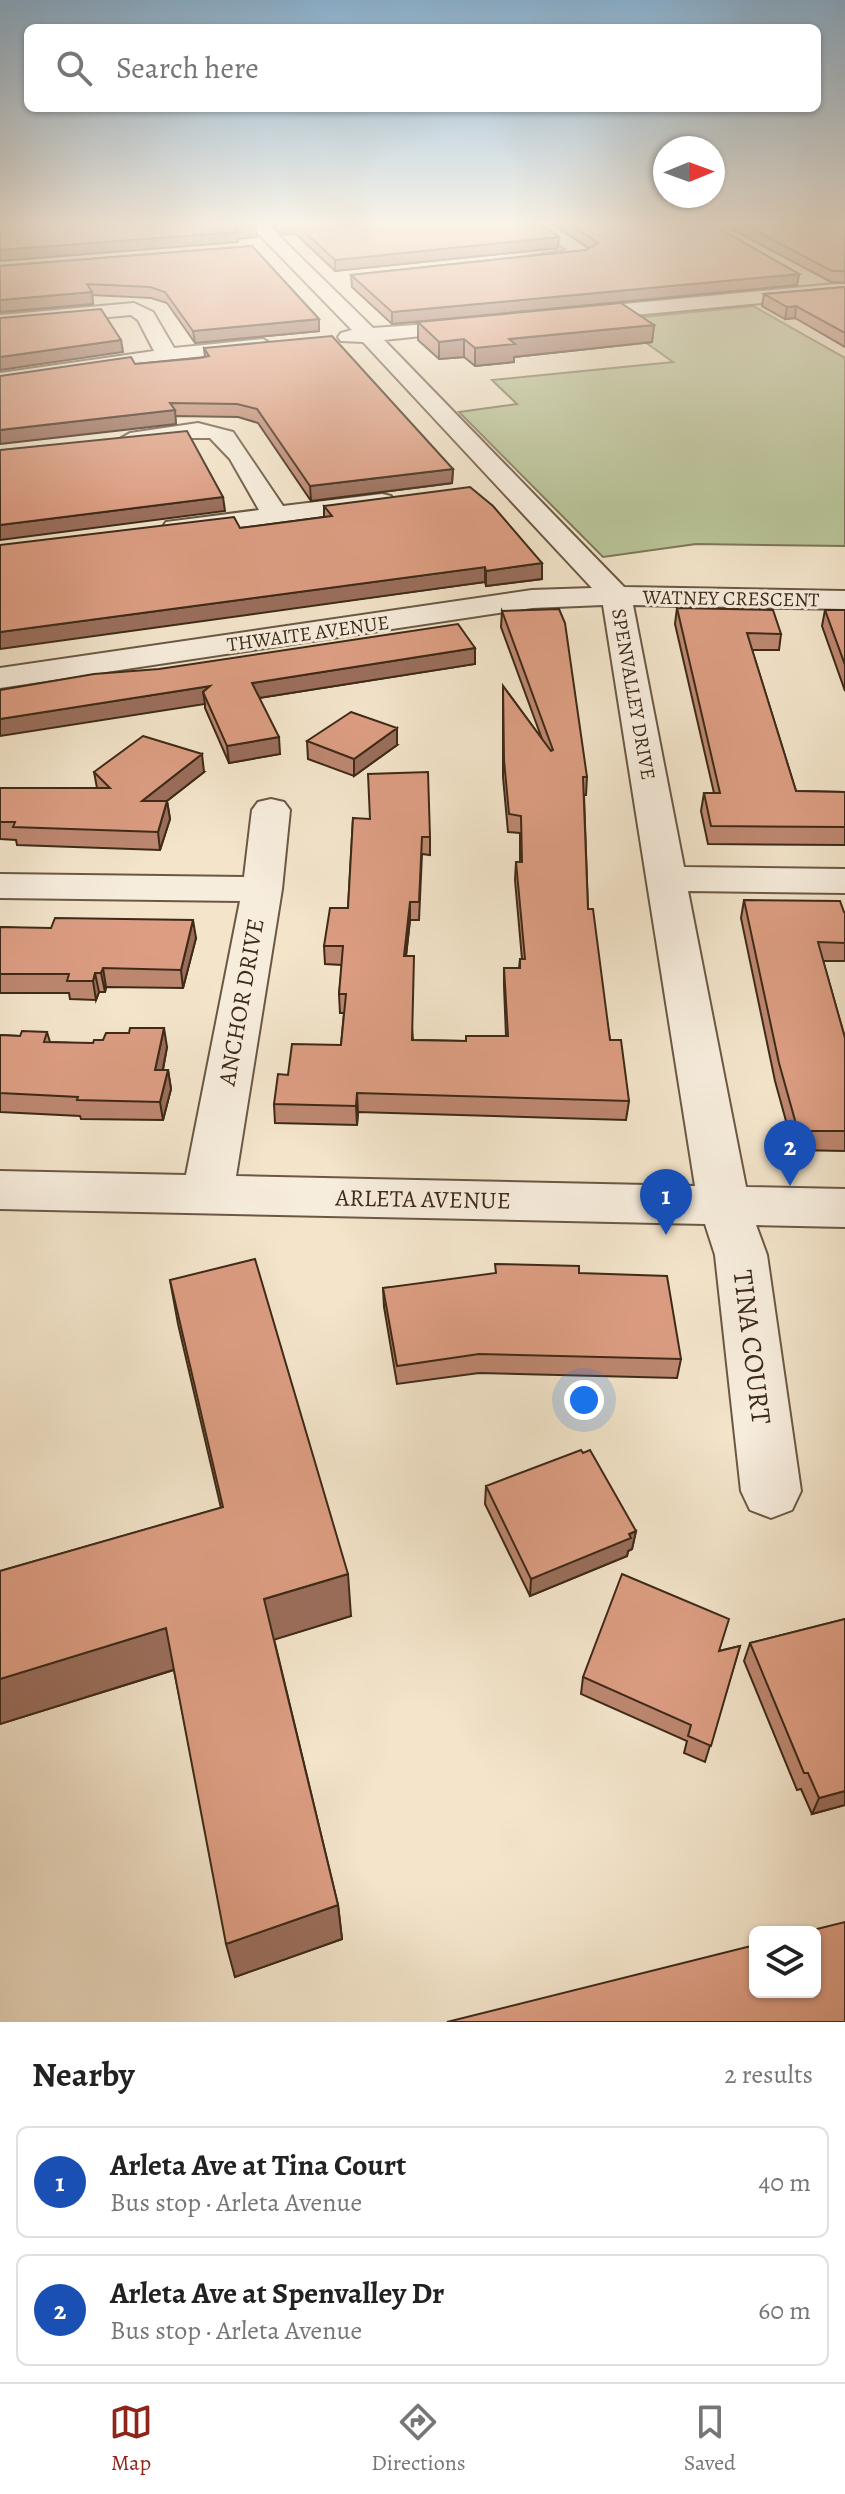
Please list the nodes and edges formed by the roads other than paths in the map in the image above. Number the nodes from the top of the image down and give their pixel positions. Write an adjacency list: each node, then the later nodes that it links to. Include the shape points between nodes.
1 (29, 318): 4 (street)
2 (147, 318): 9 (street)
3 (351, 318): 6 (street, SPENVALLEY DRIVE)
4 (0, 321)
5 (493, 323): 6 (street)
6 (368, 335): 7 (street); 15 (street, SPENVALLEY DRIVE, via 498,488)
7 (320, 340)
8 (289, 343): 9 (street)
9 (167, 355): 10 (street)
10 (0, 380)
11 (106, 442): 13 (street, via 218,433 232,446)
12 (411, 499): 13 (street)
13 (275, 515): 14 (street)
14 (153, 531)
15 (616, 596): 16 (street, WATNEY CRESCENT); 17 (street, THWAITE AVENUE, via 532,599); 19 (street, SPENVALLEY DRIVE)
16 (845, 600)
17 (0, 678)
18 (271, 810): 22 (street, ANCHOR DRIVE)
19 (665, 879): 20 (street); 25 (street, SPENVALLEY DRIVE)
20 (845, 881)
21 (0, 886): 22 (street)
22 (262, 889): 24 (street, ANCHOR DRIVE)
23 (0, 1190): 24 (street, ARLETA AVENUE)
24 (208, 1193): 25 (street, ARLETA AVENUE)
25 (724, 1206): 26 (street, ARLETA AVENUE); 27 (street, TINA COURT, via 741,1255)
26 (845, 1208)
27 (771, 1491)

